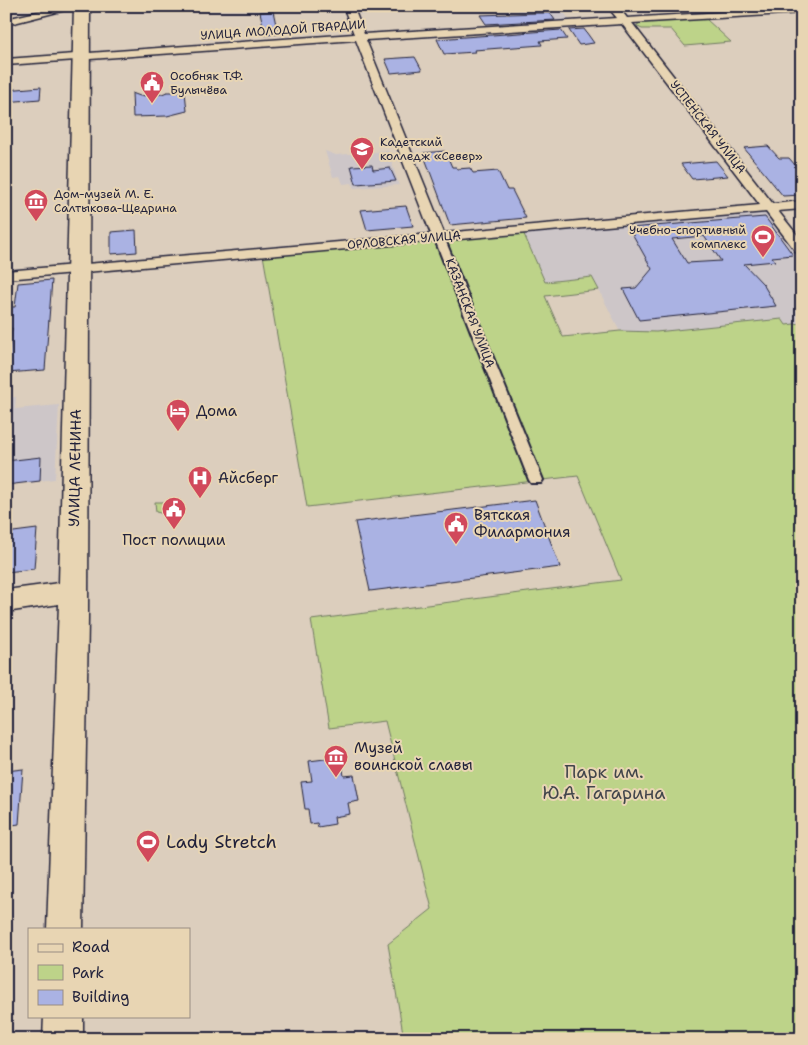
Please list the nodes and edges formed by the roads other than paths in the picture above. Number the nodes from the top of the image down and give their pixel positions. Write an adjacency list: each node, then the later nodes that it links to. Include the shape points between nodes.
1 (76, 6): 7 (street)
2 (82, 6): 9 (main road, УЛИЦА ЛЕНИНА)
3 (348, 6): 8 (street, КАЗАНСКАЯ УЛИЦА)
4 (612, 6): 6 (street, УСПЕНСКАЯ УЛИЦА)
5 (802, 10): 6 (street, УЛИЦА МОЛОДОЙ ГВАРДИИ)
6 (625, 21): 8 (street, УЛИЦА МОЛОДОЙ ГВАРДИИ); 12 (street, УСПЕНСКАЯ УЛИЦА)
7 (6, 22)
8 (360, 37): 9 (street, УЛИЦА МОЛОДОЙ ГВАРДИИ); 13 (street, КАЗАНСКАЯ УЛИЦА)
9 (82, 57): 10 (street, УЛИЦА МОЛОДОЙ ГВАРДИИ); 15 (main road, УЛИЦА ЛЕНИНА)
10 (6, 62)
11 (802, 205): 12 (street, ОРЛОВСКАЯ УЛИЦА)
12 (770, 208): 13 (street, ОРЛОВСКАЯ УЛИЦА); 14 (street, УСПЕНСКАЯ УЛИЦА)
13 (439, 237): 15 (street, ОРЛОВСКАЯ УЛИЦА); 17 (street, КАЗАНСКАЯ УЛИЦА)
14 (802, 250)
15 (78, 268): 16 (street, ОРЛОВСКАЯ УЛИЦА); 18 (main road, УЛИЦА ЛЕНИНА)
16 (6, 274)
17 (536, 480)
18 (73, 592): 19 (main road); 20 (main road, УЛИЦА ЛЕНИНА)
19 (6, 601)
20 (65, 928)
21 (64, 1018): 22 (main road)
22 (64, 1039)

